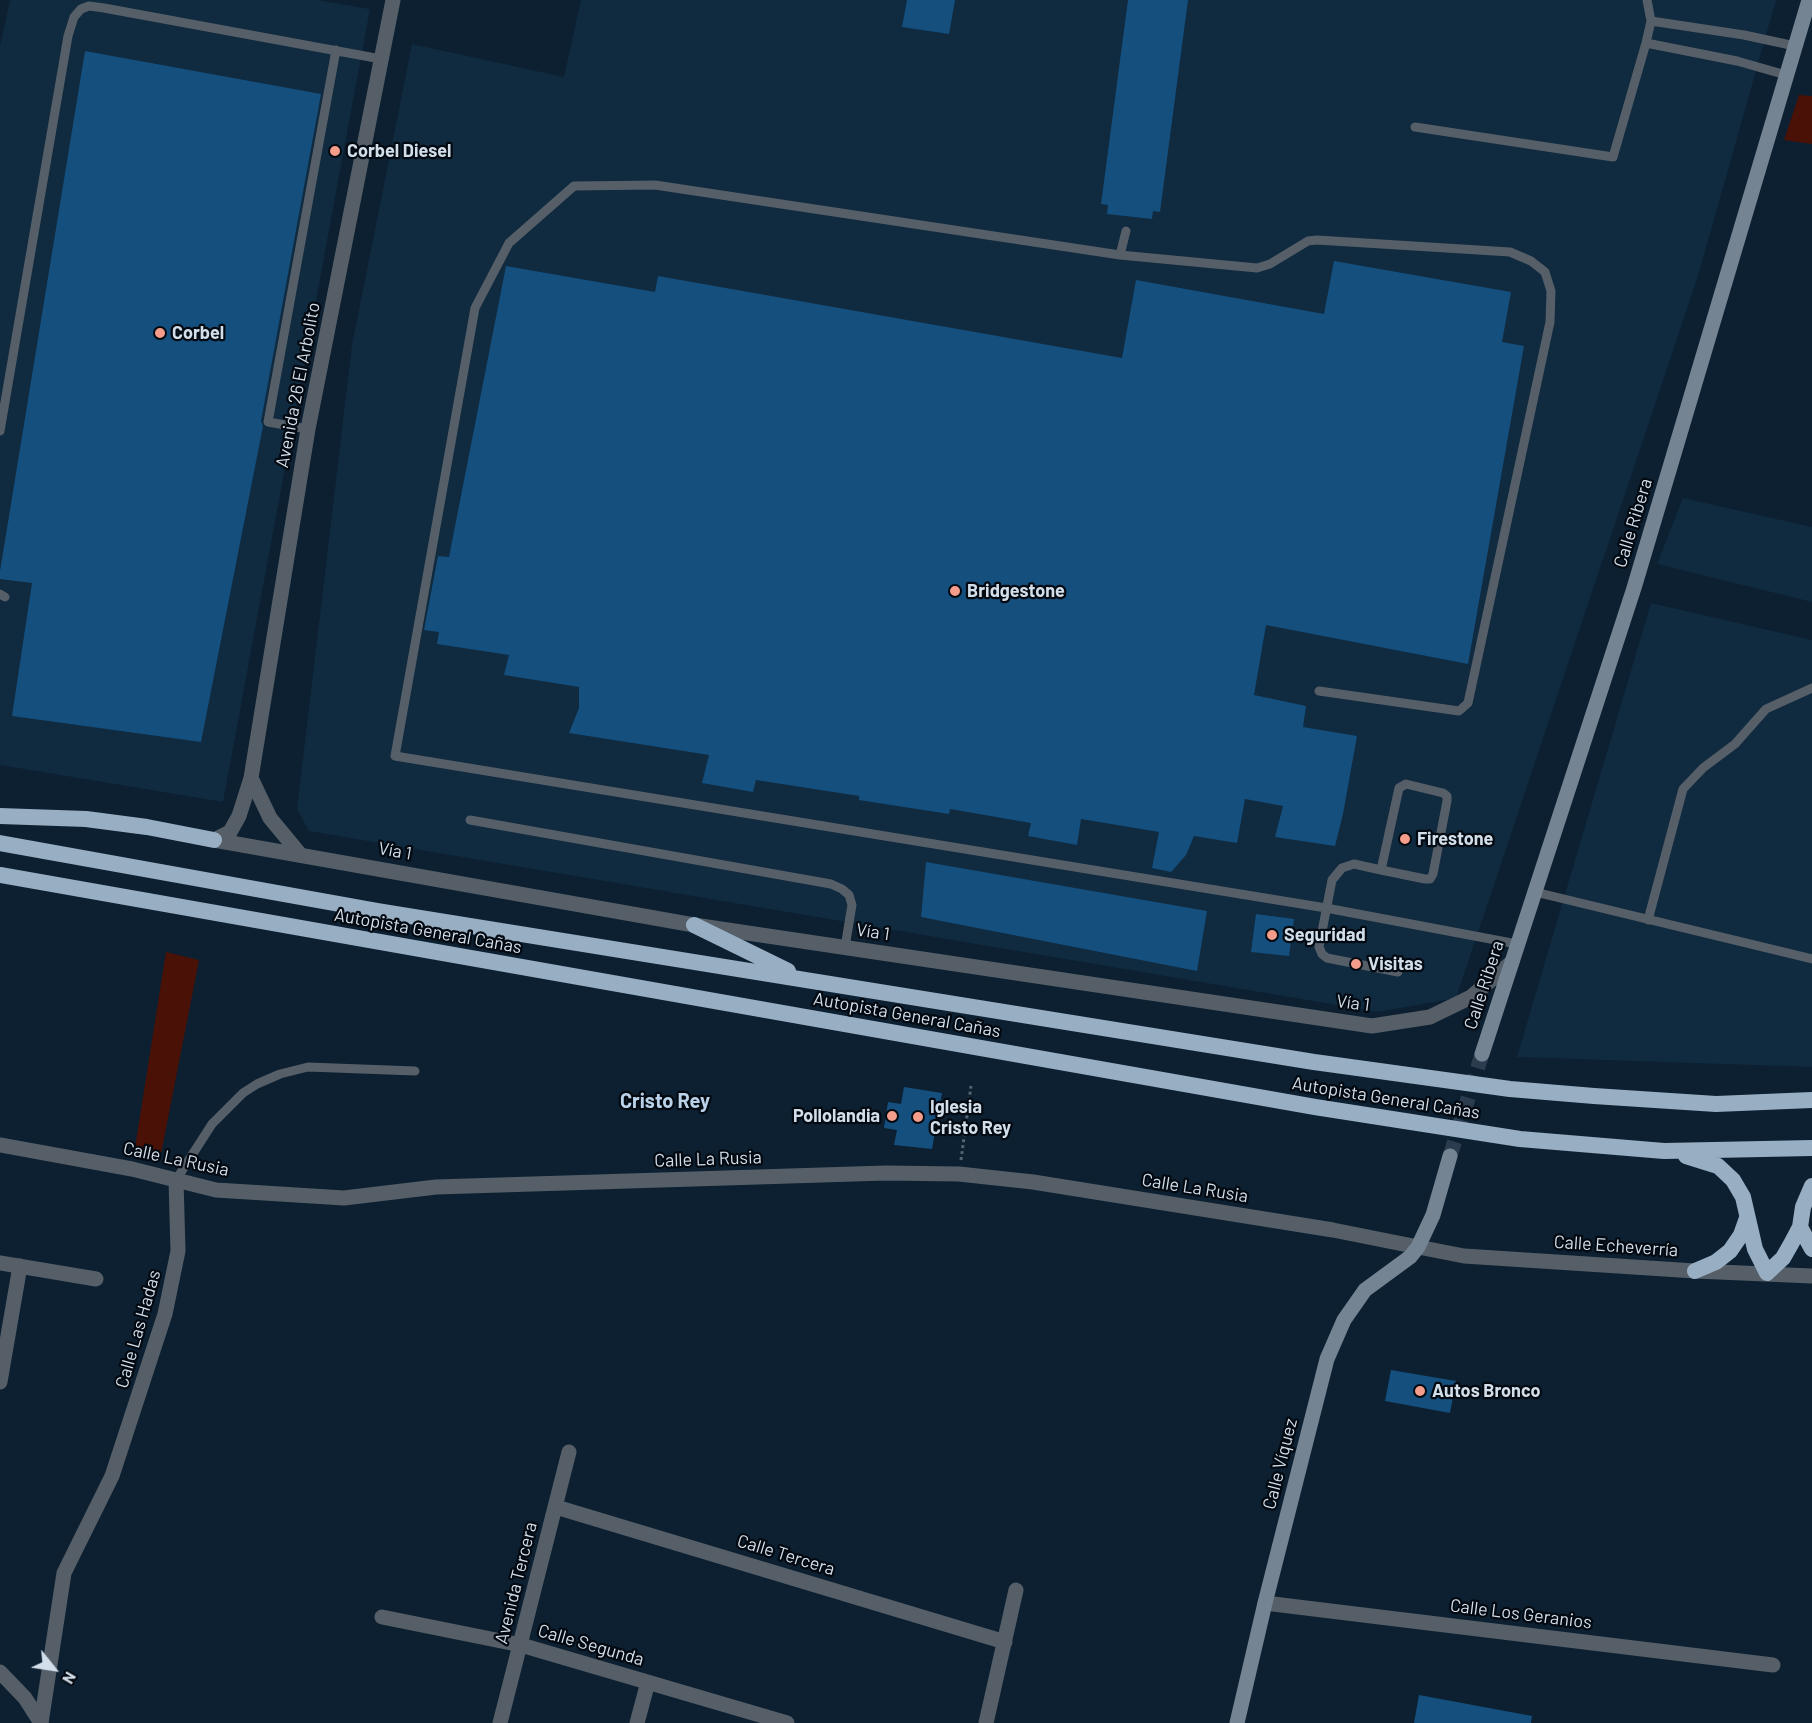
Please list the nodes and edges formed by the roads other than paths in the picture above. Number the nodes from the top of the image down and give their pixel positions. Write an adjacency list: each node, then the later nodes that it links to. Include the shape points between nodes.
1 (385, 0): 6 (street)
2 (393, 0): 6 (street, Avenida 26 El Arbolito)
3 (1647, 0): 5 (lane)
4 (1809, 0): 8 (main road, Calle Ribera)
5 (1651, 21): 7 (lane); 8 (lane)
6 (386, 34): 10 (street, Avenida 26 El Arbolito)
7 (1646, 43): 11 (lane); 12 (lane, via 1613,157)
8 (1795, 46): 11 (main road, Calle Ribera)
9 (336, 50): 10 (lane); 15 (lane, via 268,422); 16 (lane, via 104,8 81,9 68,36)
10 (381, 59): 15 (street, Avenida 26 El Arbolito)
11 (1786, 75): 27 (main road, Calle Ribera, via 1634,588)
12 (1414, 127)
13 (1126, 231): 14 (lane)
14 (1120, 255): 18 (lane, via 1257,268 1317,240 1510,252 1545,272 1551,291 1550,322 1468,703 1459,711); 28 (lane, via 655,185 574,186 509,243 475,308 395,756)
15 (308, 429): 19 (street, Avenida 26 El Arbolito)
16 (0, 431)
17 (1812, 688): 29 (lane, via 1766,709 1735,744 1683,789)
18 (1319, 691)
19 (251, 778): 22 (street, Avenida 26 El Arbolito, via 230,832); 24 (street, via 270,818)
20 (0, 816): 22 (highway, via 86,819)
21 (470, 820): 32 (lane, via 831,884 849,896 852,905)
22 (214, 840): 24 (street, Vía 1)
23 (0, 843): 36 (highway, Autopista General Cañas, via 378,911)
24 (299, 854): 30 (street, Vía 1)
25 (1382, 870): 25 (lane, via 1430,879 1447,801 1443,793 1401,785); 28 (lane, via 1354,864 1342,868 1332,880)
26 (0, 875): 42 (highway, Autopista General Cañas, via 1315,1107 1520,1139)
27 (1534, 892): 29 (lane); 31 (main road, Calle Ribera)
28 (1326, 908): 31 (lane); 35 (lane, via 1319,947 1322,954)
29 (1648, 920): 33 (lane)
30 (694, 925): 32 (street, Vía 1); 36 (highway)
31 (1517, 944): 34 (main road, Calle Ribera)
32 (845, 947): 34 (street, Vía 1, via 1372,1026 1430,1017 1471,997)
33 (1812, 959)
34 (1512, 962): 37 (main road, Calle Ribera)
35 (1398, 972)
36 (804, 979): 39 (highway, Autopista General Cañas, via 1314,1062 1510,1089 1716,1104)
37 (1482, 1054)
38 (415, 1071): 44 (lane, via 308,1067 257,1084 212,1124)
39 (1812, 1100)
40 (0, 1145): 44 (street, Calle La Rusia)
41 (1812, 1148): 42 (highway, Autopista General Cañas)
42 (1664, 1151): 46 (highway, via 1718,1166 1743,1197)
43 (1450, 1156): 48 (main road, via 1433,1215)
44 (176, 1180): 48 (street, Calle La Rusia, via 216,1190 344,1198 436,1187 959,1174 1045,1183); 67 (street, Calle Las Hadas, via 178,1251 165,1314 112,1476 64,1573)
45 (1812, 1186): 47 (highway)
46 (1748, 1218): 52 (highway, via 1730,1251); 53 (highway, via 1755,1249)
47 (1800, 1227): 49 (highway); 53 (highway, via 1784,1258)
48 (1418, 1247): 52 (street, Calle Echeverría, via 1464,1256); 60 (main road, Calle Víquez, via 1365,1290 1344,1320 1327,1359)
49 (1812, 1249)
50 (0, 1263): 51 (street)
51 (20, 1266): 55 (street); 56 (street)
52 (1695, 1271): 53 (street, Calle Echeverría)
53 (1767, 1273): 54 (street, Calle Echeverría)
54 (1812, 1276)
55 (96, 1279)
56 (0, 1383)
57 (569, 1452): 58 (street, Avenida Tercera)
58 (556, 1507): 62 (street, Calle Tercera); 63 (street, Avenida Tercera)
59 (1016, 1590): 62 (street)
60 (1265, 1603): 64 (street, Calle Los Geranios); 72 (main road, Calle Víquez)
61 (382, 1617): 63 (street, Calle Segunda)
62 (1005, 1642): 71 (street)
63 (520, 1645): 66 (street, Calle Segunda); 68 (street, Avenida Tercera)
64 (1773, 1665)
65 (0, 1672): 67 (street, via 25,1698)
66 (648, 1682): 69 (street); 70 (street, Calle Segunda)
67 (41, 1723)
68 (500, 1723)
69 (637, 1723)
70 (787, 1723)
71 (986, 1723)
72 (1237, 1723)

